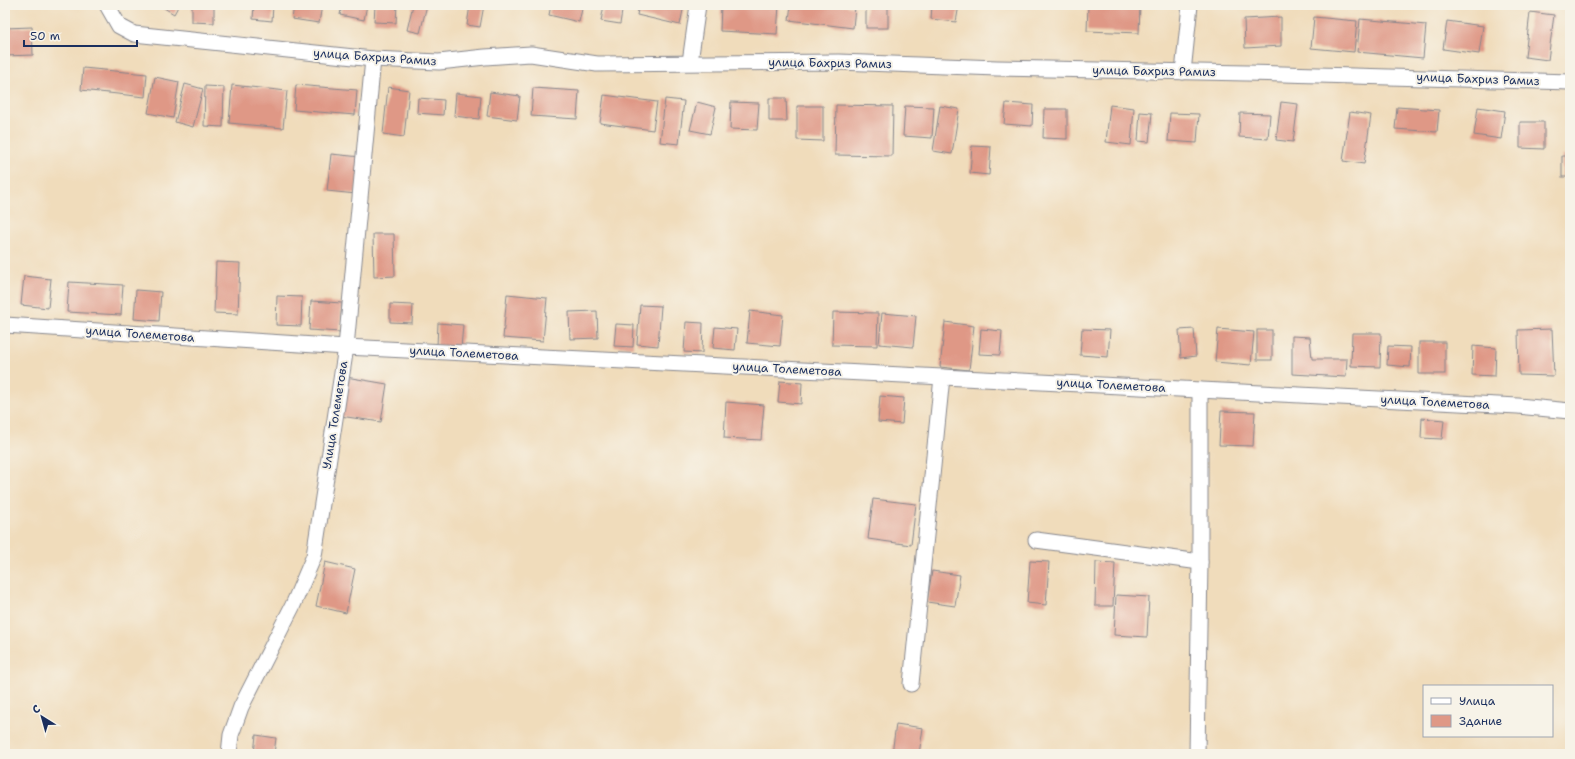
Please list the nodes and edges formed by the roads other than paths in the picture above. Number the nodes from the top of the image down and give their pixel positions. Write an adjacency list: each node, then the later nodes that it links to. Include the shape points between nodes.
1 (107, 5): 4 (street, улица Бахриз Рамиз, via 119,26 134,34)
2 (698, 5): 5 (street)
3 (1190, 5): 6 (street)
4 (373, 59): 5 (street, улица Бахриз Рамиз, via 439,62 531,54 597,64); 9 (street, Улица Толеметова)
5 (690, 62): 6 (street, улица Бахриз Рамиз, via 839,62)
6 (1183, 72): 7 (street, улица Бахриз Рамиз)
7 (1570, 82)
8 (5, 325): 9 (street, улица Толеметова)
9 (346, 347): 10 (street, улица Толеметова); 16 (street, Улица Толеметова, via 314,556 293,605 241,707 231,735)
10 (942, 377): 11 (street, улица Толеметова); 15 (street)
11 (1200, 390): 12 (street, улица Толеметова, via 1518,406); 14 (street)
12 (1570, 411)
13 (1036, 540): 14 (street)
14 (1200, 562): 17 (street)
15 (911, 684)
16 (229, 754)
17 (1197, 754)

